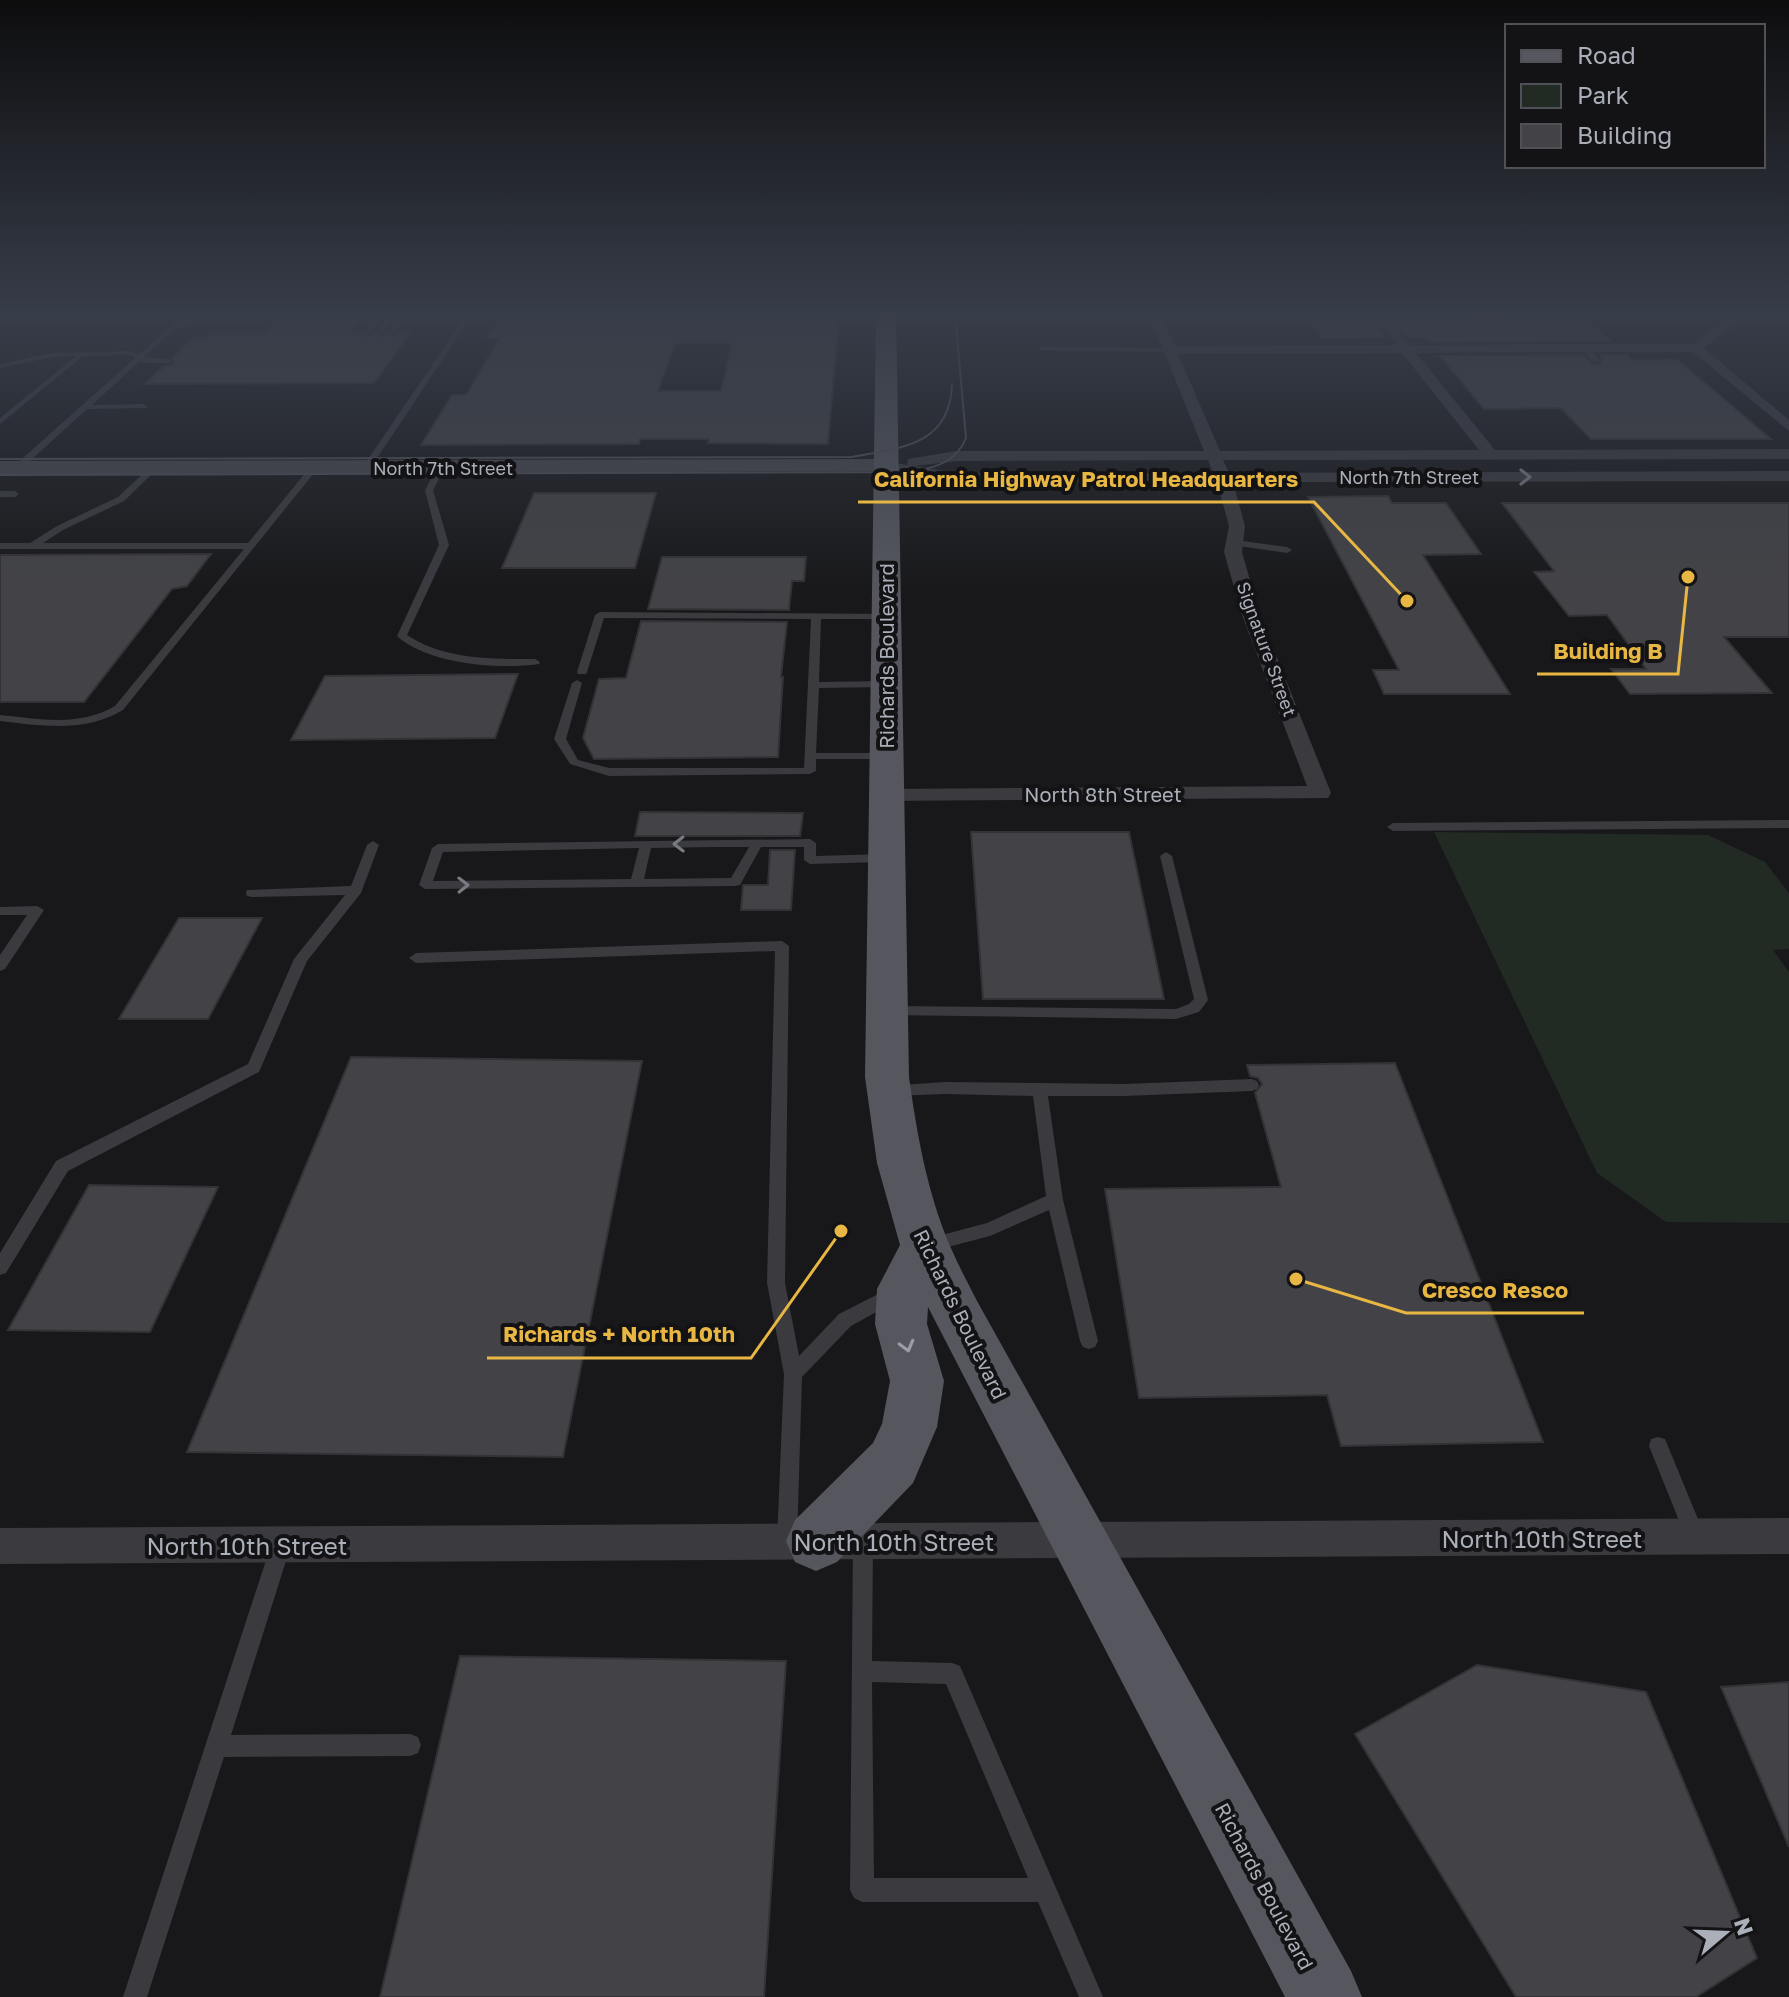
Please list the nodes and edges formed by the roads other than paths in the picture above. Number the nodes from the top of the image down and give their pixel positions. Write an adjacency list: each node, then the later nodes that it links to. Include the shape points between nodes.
1 (18, 407): 8 (lane)
2 (84, 407): 14 (lane)
3 (407, 407): 17 (lane)
4 (886, 407): 13 (main road, Richards Boulevard)
5 (1194, 407): 12 (street, Signature Street)
6 (1454, 407): 10 (street)
7 (1766, 407): 9 (street)
8 (0, 422)
9 (1789, 427)
10 (1490, 454): 11 (street, North 7th Street); 12 (street, North 7th Street)
11 (1789, 454)
12 (1216, 457): 13 (street, North 7th Street, via 956,456); 20 (street, Signature Street)
13 (886, 466): 18 (main road, North 7th Street); 20 (street, North 7th Street, via 956,478); 29 (main road, Richards Boulevard)
14 (9, 468): 15 (main road, North 7th Street)
15 (154, 468): 16 (main road, North 7th Street); 25 (lane, via 121,499)
16 (314, 468): 17 (main road, North 7th Street); 26 (lane)
17 (366, 468): 18 (main road, North 7th Street)
18 (441, 468): 30 (lane, via 429,490 444,545 402,636 413,646 482,662)
19 (1789, 476): 20 (street, North 7th Street, one-way to 19)
20 (1223, 477): 23 (street, Signature Street, via 1237,526)
21 (0, 494): 22 (lane)
22 (15, 494)
23 (1235, 543): 27 (lane); 36 (street, Signature Street, via 1251,615)
24 (0, 546): 25 (lane)
25 (32, 546): 26 (lane)
26 (250, 546): 33 (lane, via 107,717 61,723)
27 (1287, 550)
28 (816, 616): 29 (lane); 32 (lane); 34 (lane, via 600,615 560,739 574,762 609,772 810,771)
29 (886, 616): 31 (main road, Richards Boulevard)
30 (535, 662)
31 (886, 684): 32 (lane); 35 (main road, Richards Boulevard)
32 (813, 685): 34 (lane)
33 (0, 718)
34 (810, 756): 35 (lane)
35 (886, 776): 36 (street, North 8th Street); 43 (main road, Richards Boulevard)
36 (1320, 793)
37 (1789, 824): 38 (lane)
38 (1393, 827)
39 (757, 843): 41 (lane, one-way to 41); 43 (lane, via 810,843 810,860); 44 (lane, via 735,882)
40 (373, 845): 45 (lane)
41 (646, 845): 44 (lane); 44 (lane, one-way to 44, via 438,848 425,885)
42 (1166, 856): 50 (lane, via 1201,1000 1194,1008 1176,1014)
43 (886, 858): 50 (main road, Richards Boulevard)
44 (636, 883)
45 (356, 890): 46 (lane); 56 (lane, via 301,959 254,1068 62,1166)
46 (252, 893)
47 (0, 911): 49 (lane, via 37,910)
48 (416, 958): 58 (lane, via 782,946 776,1283)
49 (0, 966)
50 (886, 1011): 53 (main road, Richards Boulevard)
51 (1252, 1085): 52 (lane)
52 (1040, 1090): 53 (lane); 54 (lane)
53 (888, 1091): 55 (main road, Richards Boulevard)
54 (1055, 1200): 55 (lane); 57 (lane)
55 (914, 1267): 58 (lane, via 845,1320); 62 (main road, Richards Boulevard, via 959,1318); 63 (main road, one-way to 63, via 901,1324 917,1381 909,1427 893,1463)
56 (0, 1268)
57 (1089, 1341)
58 (793, 1374): 63 (lane)
59 (1658, 1446): 61 (lane)
60 (1789, 1536): 61 (street, North 10th Street)
61 (1695, 1537): 62 (street, North 10th Street)
62 (1079, 1540): 63 (street, North 10th Street); 72 (main road, Richards Boulevard)
63 (822, 1542): 64 (street, North 10th Street); 66 (lane)
64 (281, 1545): 65 (street, North 10th Street); 68 (lane)
65 (0, 1546)
66 (861, 1671): 69 (lane, via 952,1674); 69 (lane, via 862,1890)
67 (410, 1745): 68 (lane)
68 (216, 1746): 70 (lane)
69 (1045, 1890): 71 (lane)
70 (135, 1997)
71 (1091, 1997)
72 (1325, 1997)

